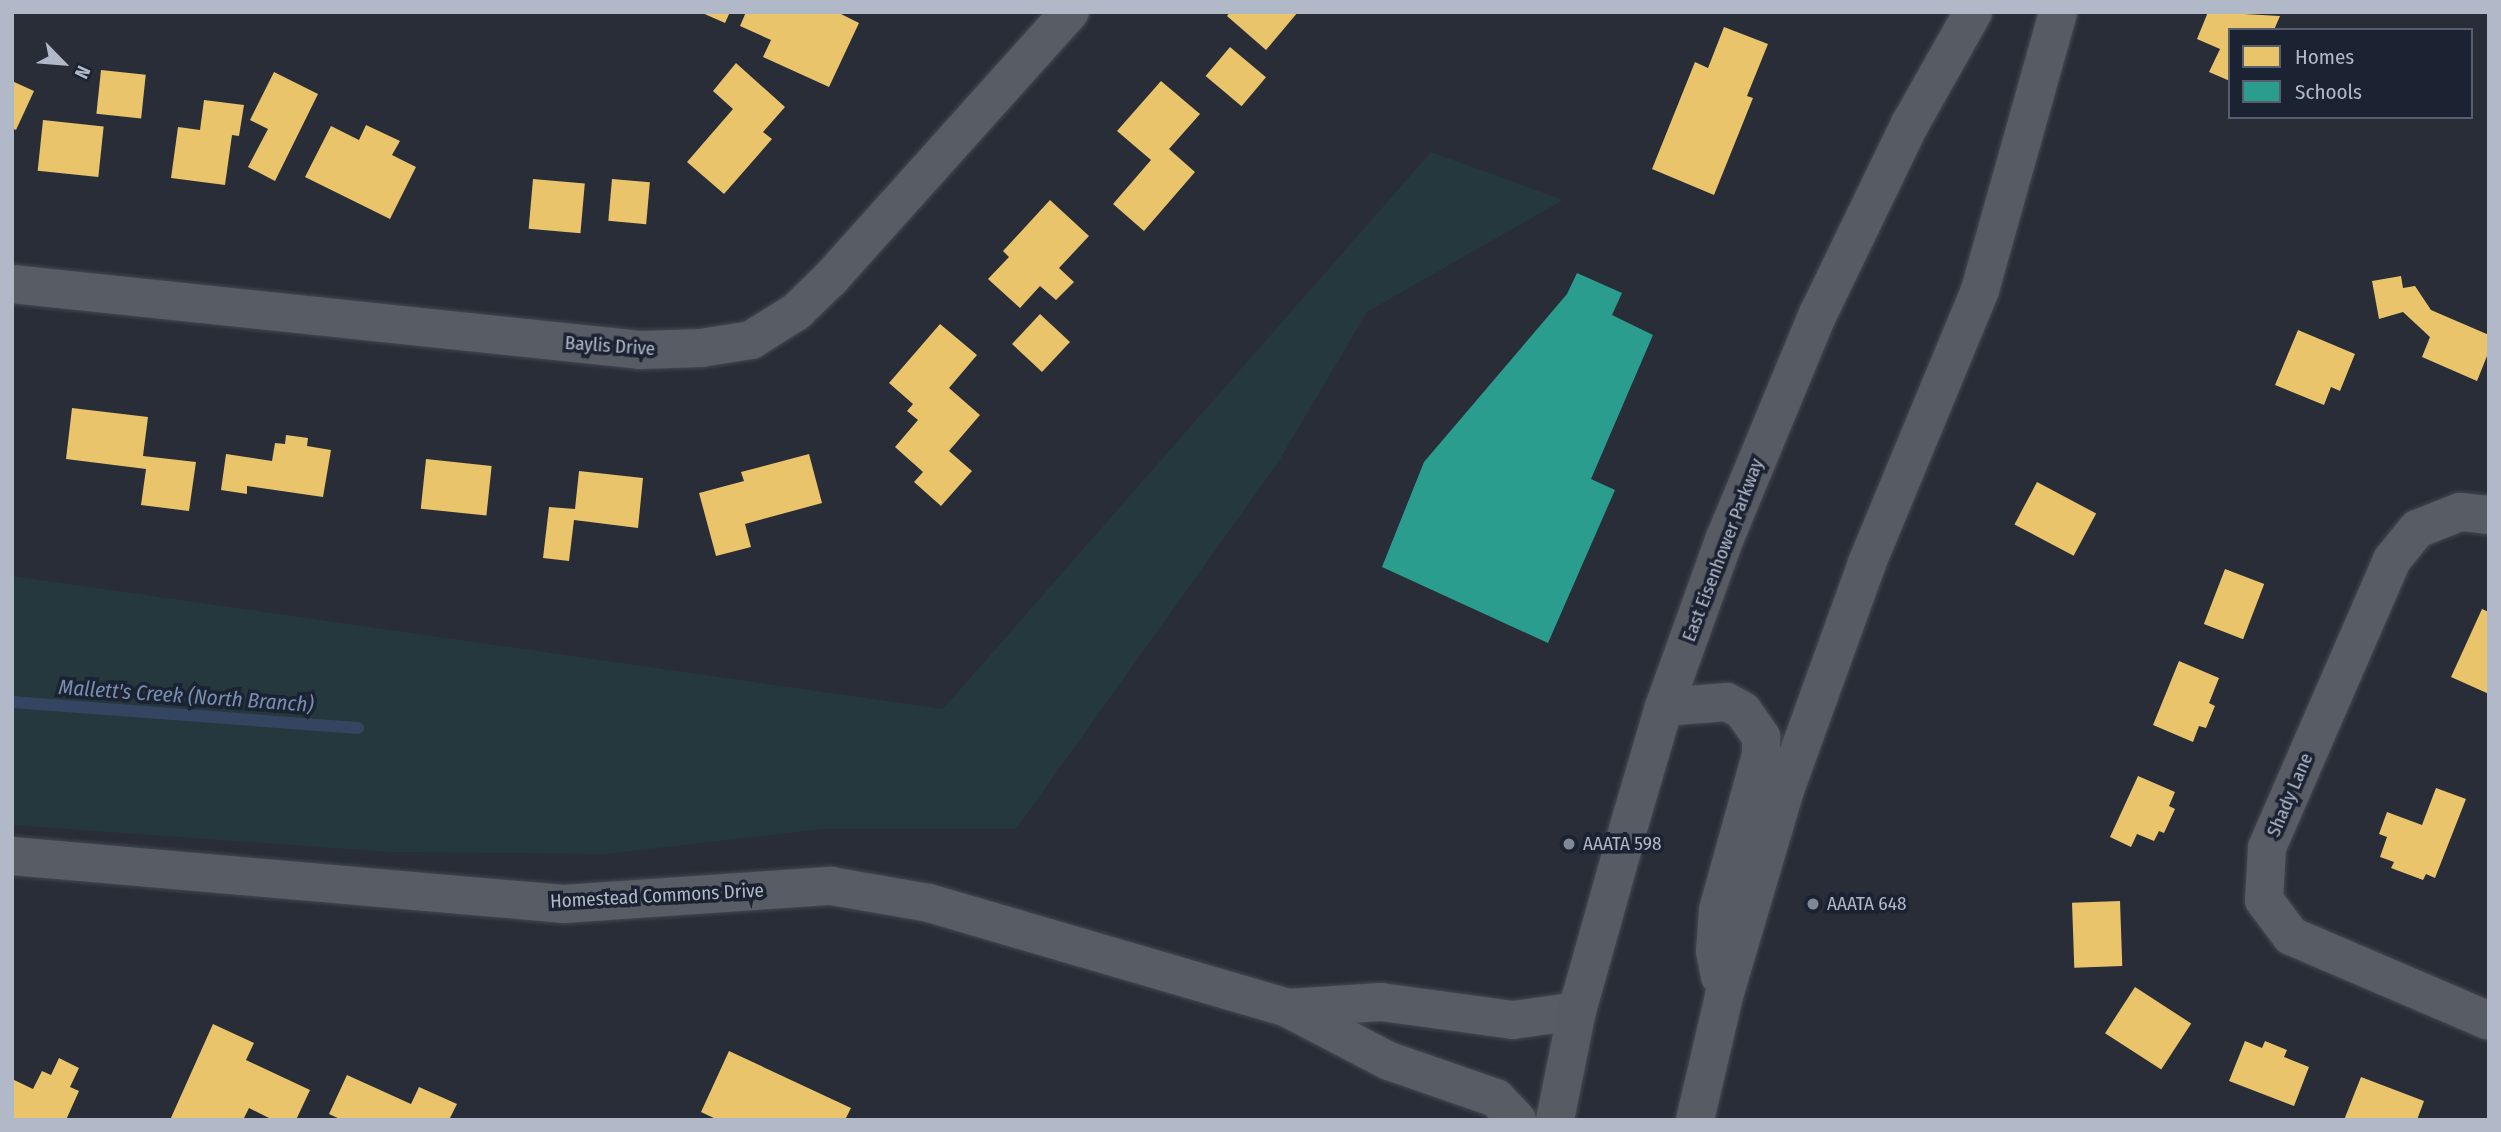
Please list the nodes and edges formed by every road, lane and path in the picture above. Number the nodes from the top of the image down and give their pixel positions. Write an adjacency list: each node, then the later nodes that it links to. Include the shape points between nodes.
1 (1070, 12): 4 (street, Baylis Drive, via 831,278 796,312 751,340 640,350)
2 (1973, 12): 6 (main road, East Eisenhower Parkway, via 1910,124 1818,314 1725,538)
3 (2058, 12): 8 (main road, via 1980,290 1867,564 1785,790)
4 (12, 285)
5 (2489, 515): 11 (street, Shady Lane, via 2460,512 2417,529 2392,560 2267,848 2264,900 2291,936)
6 (1664, 707): 8 (main road, via 1727,702 1743,711 1761,737 1761,755 1718,910 1715,951); 10 (main road, East Eisenhower Parkway)
7 (12, 856): 9 (street, Homestead Commons Drive, via 565,904 831,886 929,903)
8 (1724, 996): 14 (main road)
9 (1287, 1008): 10 (street, Homestead Commons Drive, via 1381,1002 1513,1020); 12 (street, Homestead Commons Drive, via 1389,1061 1496,1098)
10 (1577, 1011): 13 (main road, East Eisenhower Parkway)
11 (2489, 1021)
12 (1517, 1120)
13 (1555, 1120)
14 (1695, 1120)

